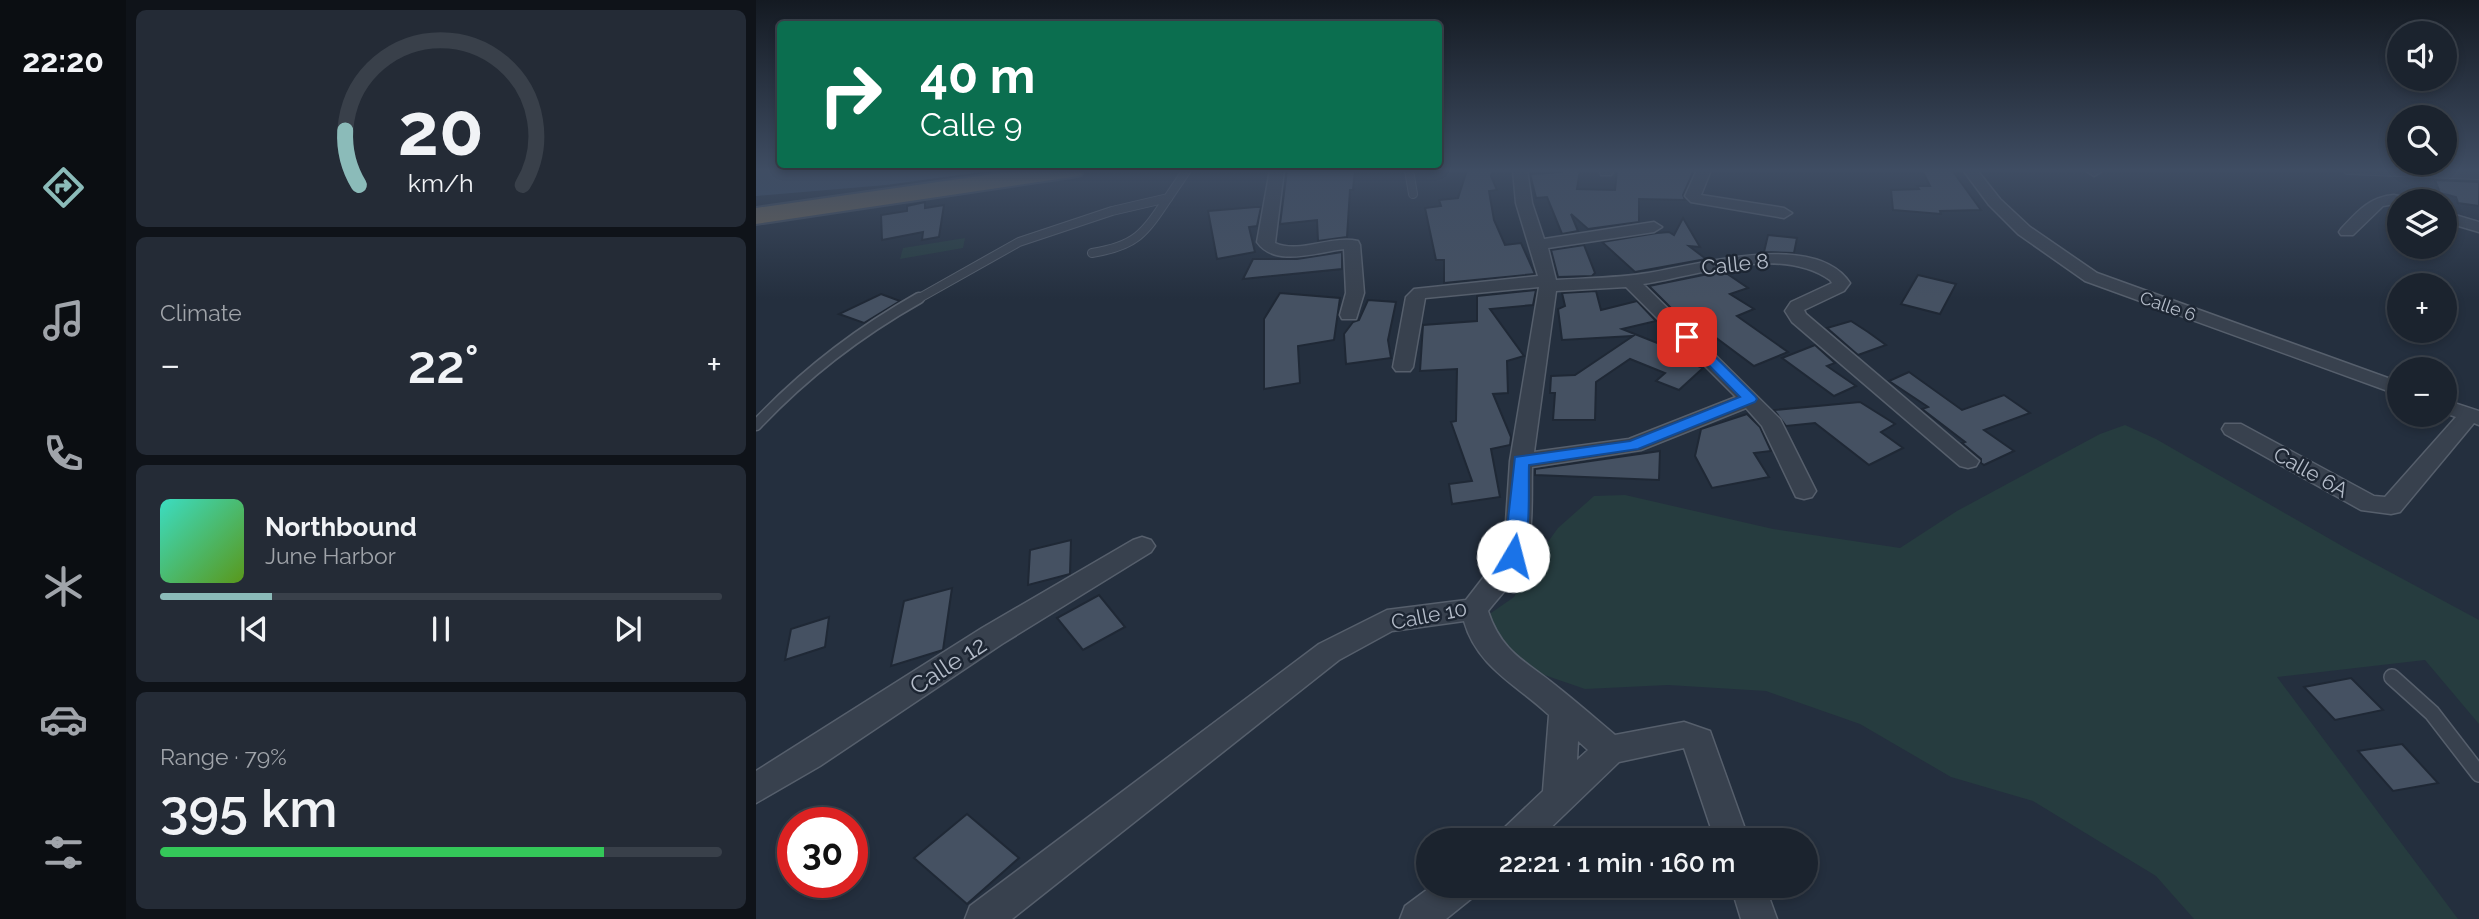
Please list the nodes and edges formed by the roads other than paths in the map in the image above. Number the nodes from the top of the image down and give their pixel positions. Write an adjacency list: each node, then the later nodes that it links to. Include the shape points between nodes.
1 (777, 213): 8 (highway)
2 (1107, 213): 23 (lane, via 1011,247 862,331 783,396)
3 (1158, 213): 14 (lane, via 1132,245)
4 (1270, 213): 17 (street, via 1265,242 1269,247 1286,252 1352,245 1354,293)
5 (1527, 213): 13 (street, Calle 10)
6 (2005, 213): 19 (street, Calle 6, via 2069,265 2091,277)
7 (2365, 213): 12 (street)
8 (756, 216)
9 (2457, 220): 10 (street)
10 (2479, 226)
11 (1654, 227): 13 (street)
12 (2347, 232)
13 (1536, 245): 16 (street, Calle 10)
14 (1092, 253)
15 (1630, 281): 16 (street, Calle 8); 20 (street); 26 (street, Calle 8, via 1752,258 1804,263 1835,275 1841,283 1838,287 1797,306 1794,311 1799,318)
16 (1547, 283): 18 (street, Calle 8, via 1420,293 1415,297); 25 (street, Calle 10)
17 (1349, 315)
18 (1403, 367)
19 (2387, 385)
20 (1750, 399): 25 (street, via 1633,445); 27 (street, via 1772,424)
21 (2457, 410): 22 (street)
22 (2474, 416): 24 (street, Calle 6A, via 2391,506 2369,505)
23 (756, 425)
24 (2233, 429)
25 (1521, 461): 29 (street, Calle 10, via 1513,556)
26 (1968, 461)
27 (1804, 491)
28 (1142, 547): 34 (street, Calle 12, via 992,636)
29 (1474, 609): 31 (street, via 1479,634 1494,656); 40 (street, Calle 10, via 1387,621 1329,652)
30 (2392, 677): 33 (lane, via 2432,713)
31 (1564, 710): 32 (street); 35 (street)
32 (1610, 750): 35 (street); 37 (street, via 1684,735 1699,740)
33 (2479, 774)
34 (756, 788)
35 (1559, 797): 36 (street)
36 (1527, 828)
37 (1728, 828)
38 (1445, 898): 41 (street)
39 (1752, 898): 42 (street)
40 (983, 919)
41 (1418, 919)
42 (1759, 919)

